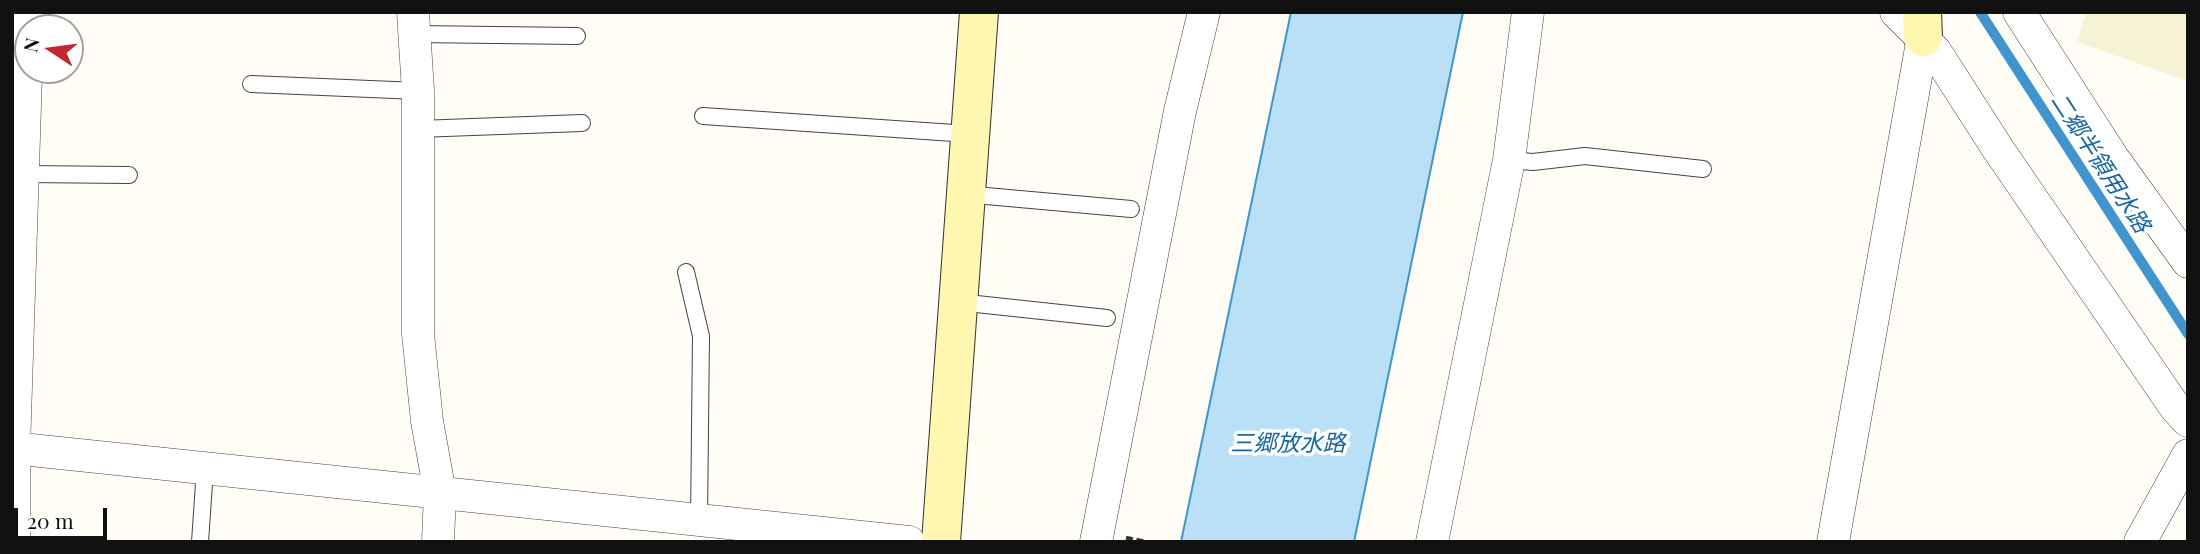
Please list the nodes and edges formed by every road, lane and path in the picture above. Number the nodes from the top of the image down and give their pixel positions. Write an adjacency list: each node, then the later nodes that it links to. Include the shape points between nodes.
1 (28, 12): 17 (street)
2 (979, 12): 14 (street)
3 (1204, 12): 37 (street, via 1180,111)
4 (1528, 12): 15 (street)
5 (2019, 12): 21 (street, via 2113,158)
6 (1914, 21): 25 (street, via 2093,289); 40 (street)
7 (414, 23): 8 (lane); 10 (street)
8 (577, 36)
9 (251, 84): 10 (lane)
10 (418, 91): 13 (street)
11 (703, 116): 14 (lane)
12 (582, 123): 13 (lane)
13 (418, 129): 29 (street, via 418,334)
14 (969, 134): 19 (street)
15 (1509, 160): 16 (lane, via 1585,156); 39 (street)
16 (1703, 169)
17 (23, 174): 18 (lane); 26 (street)
18 (129, 175)
19 (964, 194): 20 (lane); 23 (street)
20 (1131, 209)
21 (2188, 262)
22 (686, 272): 30 (lane, via 701,337)
23 (958, 302): 24 (lane); 36 (street)
24 (1107, 318)
25 (2188, 421)
26 (13, 448): 28 (street); 32 (street)
27 (2188, 455): 41 (street)
28 (205, 469): 29 (street); 33 (lane)
29 (440, 493): 30 (street); 34 (street)
30 (699, 521): 35 (street)
31 (1130, 539): 38 (path)
32 (15, 542)
33 (200, 542)
34 (438, 542)
35 (909, 542)
36 (941, 542)
37 (1096, 542)
38 (1146, 542)
39 (1432, 542)
40 (1833, 542)
41 (2140, 542)

